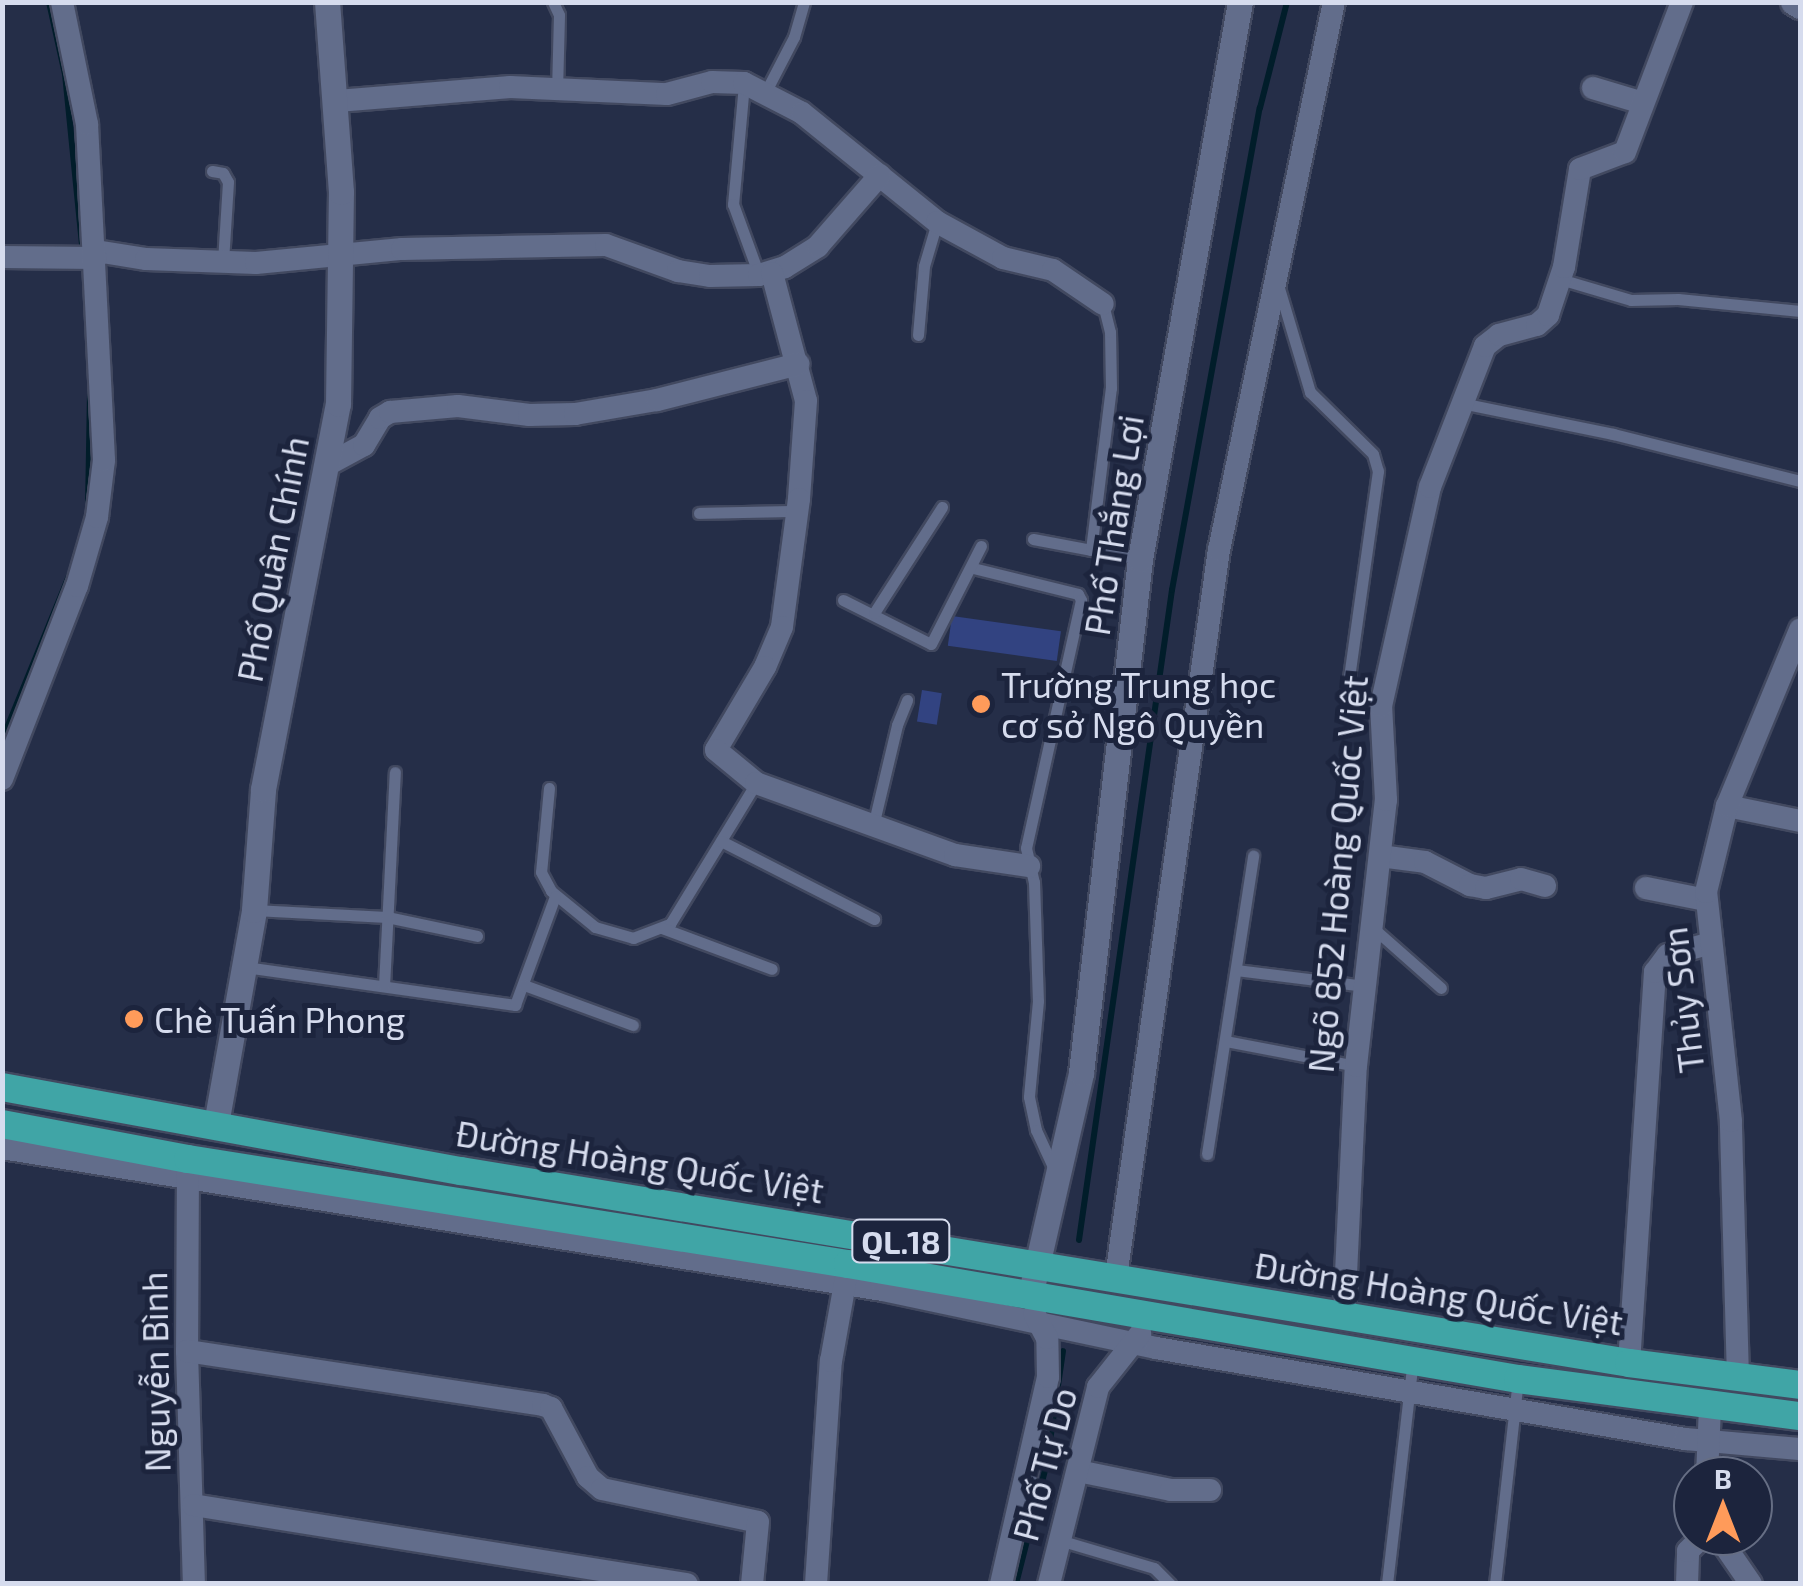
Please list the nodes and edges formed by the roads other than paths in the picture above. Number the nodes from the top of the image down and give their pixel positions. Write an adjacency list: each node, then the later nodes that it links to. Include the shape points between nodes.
1 (62, 2): 18 (street, via 87,124)
2 (327, 2): 13 (street, Phố Quân Chính)
3 (554, 2): 12 (lane)
4 (804, 2): 10 (lane, via 794,37)
5 (1240, 2): 38 (street, Phố Thắng Lợi)
6 (1334, 2): 22 (street)
7 (1682, 2): 14 (street, Ngõ 852 Hoàng Quốc Việt)
8 (1792, 2): 9 (street)
9 (1800, 6)
10 (755, 88): 12 (street, via 712,82 667,94); 16 (street, via 802,113); 23 (lane, via 734,204)
11 (1593, 88): 14 (street)
12 (557, 89): 13 (street)
13 (337, 100): 19 (street, Phố Quân Chính)
14 (1643, 104): 24 (street, Ngõ 852 Hoàng Quốc Việt, via 1622,156 1580,169)
15 (212, 171): 21 (lane, via 224,173 228,182)
16 (880, 174): 17 (street); 23 (street, via 818,246)
17 (937, 222): 25 (street, via 1004,258 1053,270); 27 (lane, via 924,266)
18 (89, 256): 20 (street); 21 (street); 46 (street, via 104,460 97,517)
19 (341, 256): 21 (street); 23 (street, via 614,245 678,271); 30 (street, Phố Quân Chính, via 338,404)
20 (2, 257)
21 (223, 262)
22 (1275, 269): 43 (lane, via 1310,392 1374,454 1378,470); 86 (street, via 1219,550)
23 (765, 274): 28 (street)
24 (1560, 278): 26 (lane, via 1631,300); 29 (street, Ngõ 852 Hoàng Quốc Việt, via 1548,315 1537,325 1485,346)
25 (1103, 304): 37 (lane, via 1110,388)
26 (1800, 311)
27 (918, 335)
28 (798, 364): 30 (street, via 575,414 458,406 390,412 364,445); 33 (street, via 806,401)
29 (1460, 403): 31 (lane); 54 (street, Ngõ 852 Hoàng Quốc Việt, via 1430,487 1382,697 1387,768)
30 (327, 464): 60 (street, Phố Quân Chính, via 264,789)
31 (1800, 481)
32 (942, 507): 41 (lane)
33 (798, 511): 34 (lane); 47 (street, via 782,627 716,744 719,757)
34 (699, 514)
35 (1034, 540): 37 (lane)
36 (981, 546): 39 (lane)
37 (1092, 550): 38 (lane)
38 (1140, 559): 83 (street, Phố Thắng Lợi, via 1080,1074)
39 (974, 568): 41 (lane, via 930,644); 55 (lane, via 1081,600 1026,848)
40 (844, 600): 41 (lane)
41 (874, 613)
42 (1800, 630): 49 (street, Thủy Sơn)
43 (1349, 678)
44 (907, 700): 51 (lane)
45 (395, 772): 61 (lane)
46 (2, 779)
47 (756, 784): 51 (street); 52 (lane)
48 (549, 788): 58 (lane, via 540,872)
49 (1727, 806): 50 (street); 59 (street, Thủy Sơn)
50 (1800, 820)
51 (874, 826): 55 (street, via 955,855)
52 (721, 841): 62 (lane); 64 (lane)
53 (1253, 856): 69 (lane)
54 (1380, 856): 56 (street, via 1425,862 1486,888 1522,879); 63 (street, Ngõ 852 Hoàng Quốc Việt)
55 (1029, 866): 83 (lane, via 1038,1001 1029,1097)
56 (1545, 886)
57 (1646, 888): 59 (street)
58 (555, 896): 64 (lane, via 595,928 621,938); 70 (lane)
59 (1706, 900): 66 (street, Thủy Sơn)
60 (254, 910): 61 (lane); 67 (street, Phố Quân Chính)
61 (387, 916): 65 (lane); 71 (lane)
62 (874, 919)
63 (1372, 926): 72 (street, Ngõ 852 Hoàng Quốc Việt); 73 (lane)
64 (662, 928): 68 (lane)
65 (477, 936)
66 (1708, 944): 94 (street, via 1668,955 1655,972); 96 (street, Thủy Sơn, via 1717,962 1731,1121)
67 (245, 967): 71 (lane); 79 (street, Phố Quân Chính)
68 (772, 969)
69 (1236, 970): 72 (lane); 75 (lane)
70 (524, 985): 71 (lane, via 515,1005); 74 (lane)
71 (384, 986)
72 (1366, 986): 76 (street, Ngõ 852 Hoàng Quốc Việt)
73 (1440, 988)
74 (633, 1024)
75 (1225, 1040): 76 (lane); 81 (lane)
76 (1356, 1066): 89 (street, Ngõ 852 Hoàng Quốc Việt)
77 (2, 1087): 79 (highway, Đường Hoàng Quốc Việt / QL.18)
78 (2, 1124): 82 (highway, Đường Hoàng Quốc Việt / QL.18)
79 (216, 1124): 84 (highway, Đường Hoàng Quốc Việt / QL.18, via 462,1171)
80 (2, 1148): 82 (street)
81 (1207, 1154)
82 (188, 1169): 85 (highway, Đường Hoàng Quốc Việt / QL.18); 92 (street, Nguyễn Bình)
83 (1057, 1178): 84 (street, Phố Thắng Lợi)
84 (1038, 1263): 86 (highway, Đường Hoàng Quốc Việt / QL.18); 87 (street, Phố Thắng Lợi)
85 (846, 1274): 87 (highway, Đường Hoàng Quốc Việt / QL.18); 90 (street); 114 (street, via 831,1361)
86 (1116, 1277): 89 (highway, Đường Hoàng Quốc Việt / QL.18)
87 (1030, 1296): 88 (highway, Đường Hoàng Quốc Việt / QL.18); 90 (street)
88 (1144, 1316): 91 (street, Phố Tự Do); 93 (highway, Đường Hoàng Quốc Việt / QL.18)
89 (1344, 1316): 94 (highway, Đường Hoàng Quốc Việt / QL.18)
90 (1040, 1324): 91 (street); 115 (street, via 1050,1355 1048,1377)
91 (1134, 1343): 98 (street); 105 (street, Phố Tự Do, via 1098,1387)
92 (187, 1351): 107 (street, Nguyễn Bình); 113 (street, via 543,1404 588,1478 602,1489 758,1522)
93 (1413, 1360): 95 (highway, Đường Hoàng Quốc Việt / QL.18); 98 (lane)
94 (1629, 1362): 96 (highway, Đường Hoàng Quốc Việt / QL.18)
95 (1518, 1378): 99 (highway, Đường Hoàng Quốc Việt / QL.18); 100 (lane)
96 (1738, 1378): 97 (highway, Đường Hoàng Quốc Việt / QL.18)
97 (1800, 1385)
98 (1409, 1391): 100 (street); 118 (lane)
99 (1710, 1406): 101 (highway, Đường Hoàng Quốc Việt / QL.18); 102 (street)
100 (1514, 1409): 102 (street); 119 (lane)
101 (1800, 1416)
102 (1707, 1440): 103 (street); 104 (street)
103 (1800, 1449)
104 (1707, 1456)
105 (1078, 1471): 106 (street, via 1171,1490); 108 (street, Phố Tự Do)
106 (1210, 1490)
107 (192, 1505): 111 (street, Nguyễn Bình); 112 (street)
108 (1059, 1540): 116 (street, Phố Tự Do); 117 (lane, via 1154,1568)
109 (1688, 1556): 120 (street)
110 (1732, 1556): 121 (street)
111 (194, 1584)
112 (687, 1584)
113 (752, 1584)
114 (816, 1584)
115 (1001, 1584)
116 (1049, 1584)
117 (1170, 1584)
118 (1388, 1584)
119 (1495, 1584)
120 (1687, 1584)
121 (1751, 1584)

